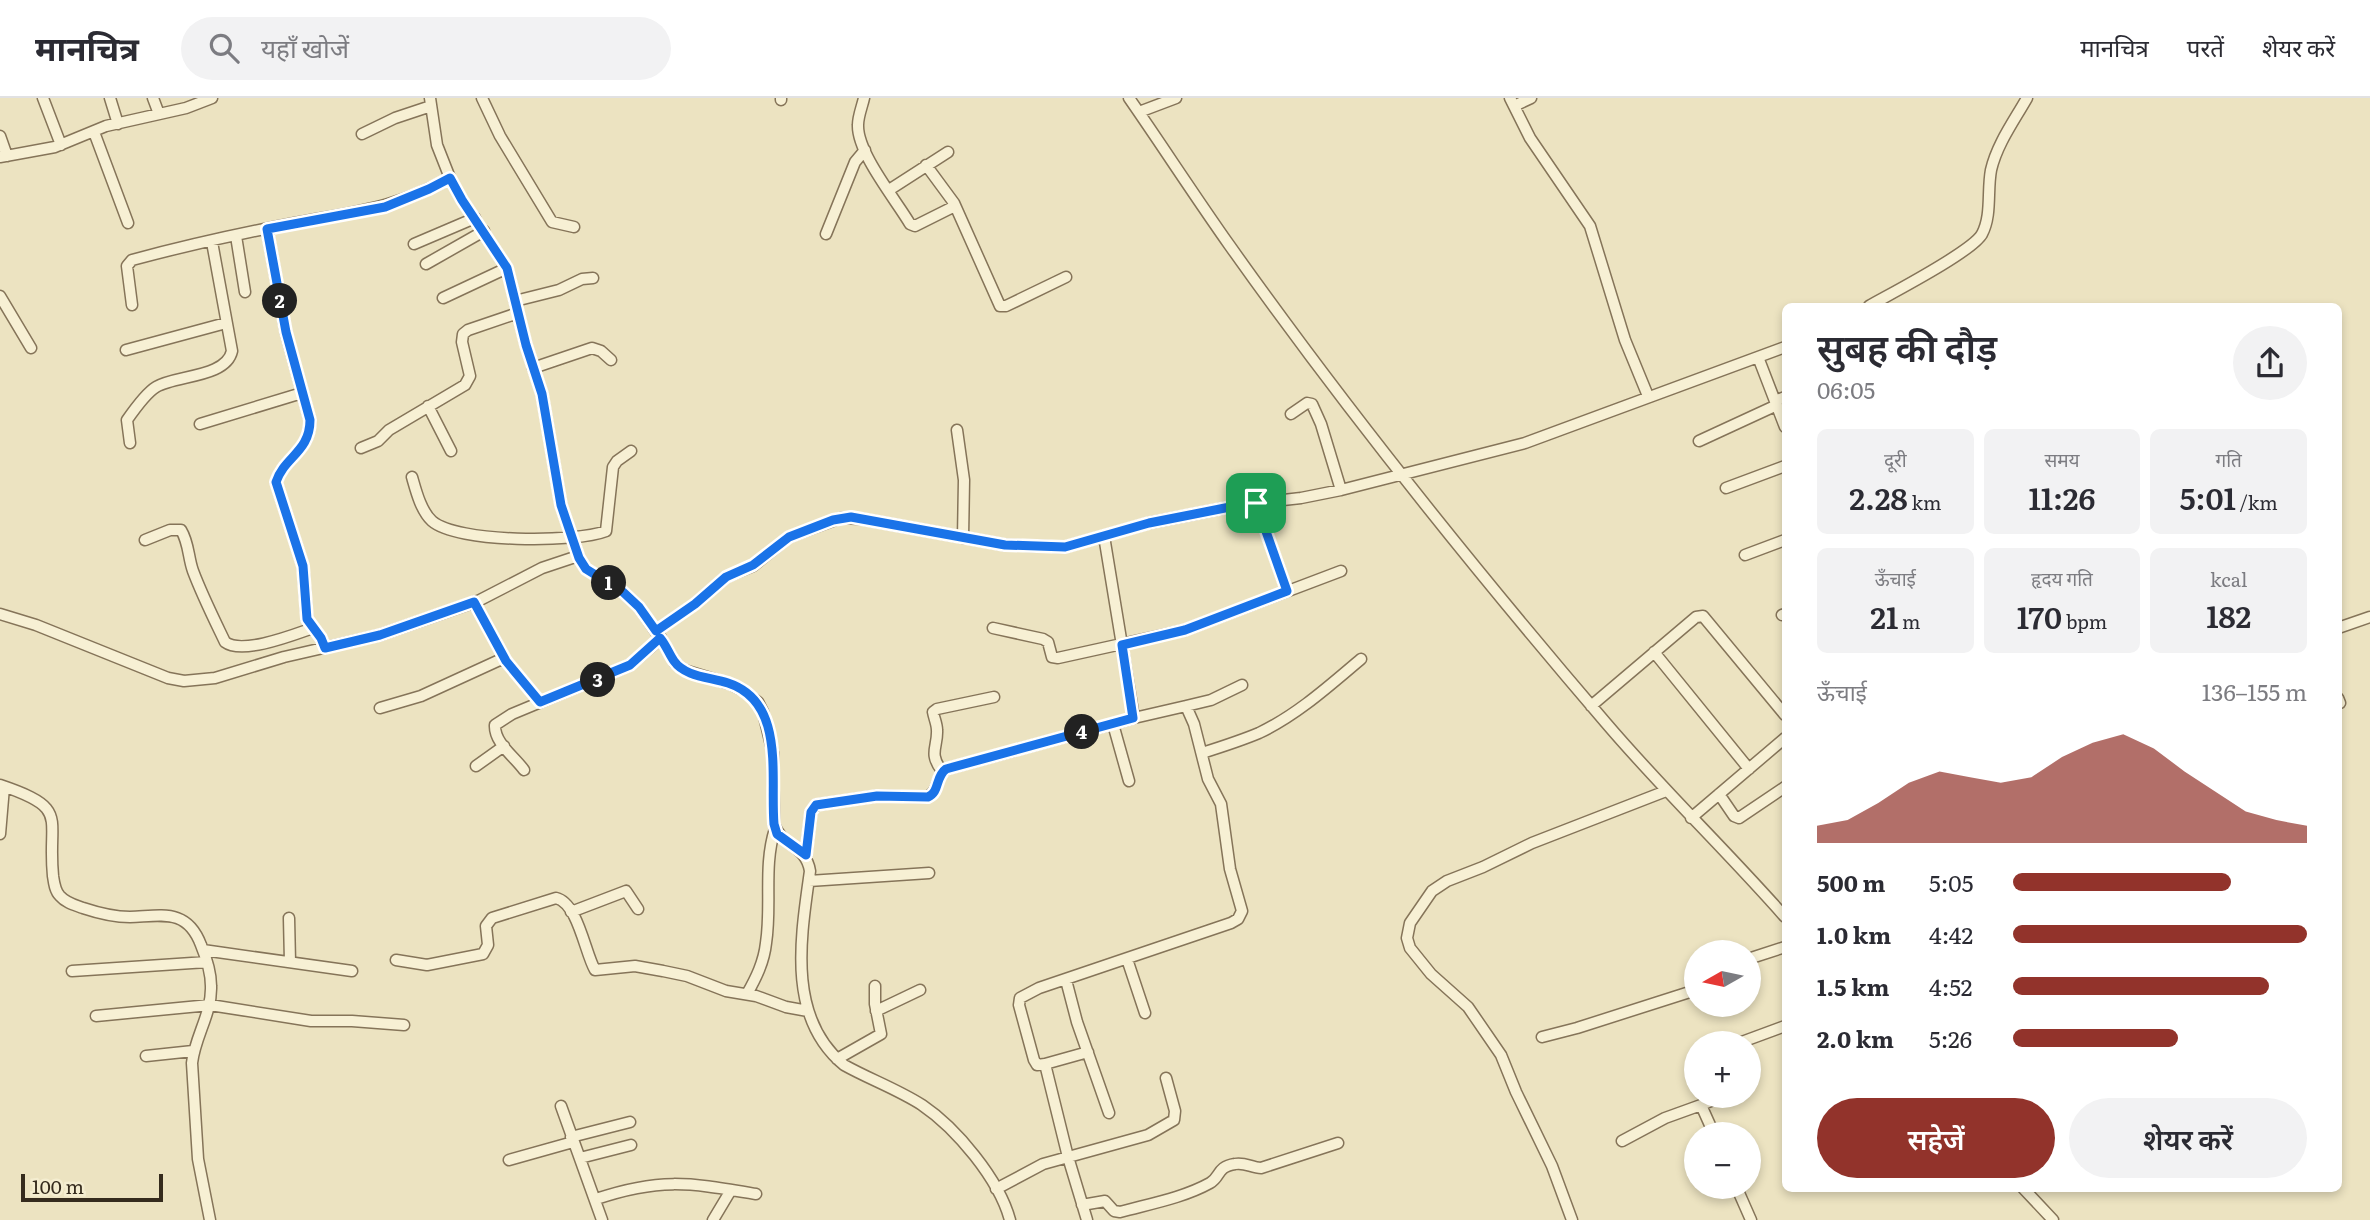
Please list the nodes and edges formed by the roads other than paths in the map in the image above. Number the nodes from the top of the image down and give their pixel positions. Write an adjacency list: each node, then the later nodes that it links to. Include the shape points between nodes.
1 (43, 98): 19 (street)
2 (110, 98): 15 (street)
3 (153, 98): 14 (street)
4 (212, 98): 14 (street)
5 (482, 98): 29 (street, via 552,222)
6 (864, 98): 20 (street, via 858,123)
7 (1129, 98): 13 (street)
8 (1176, 98): 13 (street)
9 (1531, 98): 12 (street)
10 (2027, 98): 44 (street, via 1992,166 1981,234 1957,254)
11 (430, 102): 17 (street); 24 (street)
12 (1512, 102): 55 (street, via 1530,138 1590,226)
13 (1139, 112): 67 (street, via 1230,246)
14 (159, 114): 15 (street)
15 (118, 124): 16 (street)
16 (94, 132): 19 (street); 28 (street)
17 (362, 134)
18 (0, 136): 22 (street)
19 (61, 145): 22 (street)
20 (865, 150): 25 (street); 32 (street, via 855,163)
21 (948, 152): 23 (street)
22 (3, 157)
23 (926, 165): 25 (street); 26 (street)
24 (450, 178): 27 (street); 30 (street, via 385,207)
25 (889, 190): 26 (street, via 912,226)
26 (955, 206): 38 (street, via 1000,306)
27 (475, 218): 31 (street); 35 (street)
28 (128, 223)
29 (574, 227)
30 (267, 229): 33 (street); 54 (street)
31 (484, 231): 36 (street); 37 (street)
32 (826, 233)
33 (236, 236): 34 (street); 40 (street)
34 (212, 242): 45 (street, via 128,263); 47 (street)
35 (414, 244)
36 (426, 264)
37 (507, 268): 42 (street); 43 (street)
38 (1066, 277)
39 (593, 278): 43 (street)
40 (245, 292)
41 (0, 296): 48 (street)
42 (443, 298)
43 (515, 301): 46 (street)
44 (1874, 303)
45 (132, 305)
46 (518, 313): 53 (street); 57 (street, via 464,332 461,337 470,380)
47 (226, 323): 50 (street); 62 (street, via 230,358 210,371 153,388 127,420)
48 (31, 348)
49 (1782, 348): 51 (street)
50 (126, 350)
51 (1758, 357): 55 (street); 56 (street)
52 (611, 360): 53 (street, via 592,348)
53 (533, 368): 73 (street, via 542,394 561,505)
54 (302, 393): 59 (street); 85 (street, via 310,432 276,482 303,566 307,619)
55 (1647, 396): 67 (street, via 1525,443)
56 (1779, 401): 61 (street)
57 (428, 406): 63 (street); 64 (street)
58 (1291, 414): 70 (street, via 1312,404)
59 (200, 424)
60 (957, 430): 74 (street, via 964,480)
61 (1699, 441)
62 (130, 443)
63 (361, 448)
64 (451, 451)
65 (631, 451): 73 (street, via 613,467 606,531)
66 (1782, 467): 69 (street)
67 (1403, 475): 70 (street); 97 (street)
68 (412, 477): 73 (street, via 426,513 438,524 489,536)
69 (1726, 488)
70 (1341, 490): 71 (street)
71 (1256, 503): 72 (street); 80 (street)
72 (1104, 536): 74 (street, via 1065,547 1035,548); 88 (street)
73 (572, 537): 78 (street)
74 (963, 538): 87 (street, via 841,518 789,537 749,567 726,577)
75 (145, 540): 85 (street, via 181,530 195,575 230,646 244,647)
76 (1782, 541): 77 (street)
77 (1745, 555)
78 (579, 556): 81 (street, via 542,568); 87 (street, via 586,569 639,607)
79 (1341, 571): 80 (street)
80 (1287, 591): 88 (street, via 1185,630)
81 (474, 602): 89 (street, via 380,635); 91 (street)
82 (0, 614): 89 (street, via 184,681 215,678)
83 (2370, 617): 84 (street)
84 (2342, 627)
85 (313, 628): 89 (street)
86 (993, 628): 88 (street, via 1043,639 1055,658)
87 (658, 634): 95 (street, via 630,665); 115 (street, via 684,670 730,684 758,702 773,753)
88 (1122, 645): 100 (street)
89 (325, 648)
90 (1654, 652): 97 (street); 99 (street, via 1703,616); 106 (street)
91 (504, 658): 95 (street); 98 (street)
92 (1361, 659): 104 (street, via 1284,719)
93 (1242, 685): 96 (street, via 1218,698)
94 (994, 697): 108 (street, via 933,712 934,750)
95 (540, 702): 103 (street, via 495,725)
96 (1186, 706): 100 (street); 104 (street)
97 (1591, 706): 112 (street)
98 (380, 708)
99 (1782, 711)
100 (1133, 718): 101 (street)
101 (1113, 723): 108 (street); 109 (street)
102 (1782, 740): 106 (street)
103 (504, 746): 105 (street); 107 (street)
104 (1202, 753): 127 (street, via 1221,804 1241,915 1231,923)
105 (476, 766)
106 (1749, 769): 113 (street)
107 (524, 770)
108 (942, 771): 117 (street, via 936,790 928,797 877,796 813,807)
109 (1129, 781)
110 (2, 786): 116 (street); 125 (street, via 25,793 51,814 54,885 69,904 108,916 175,916 189,924)
111 (1782, 789): 113 (street, via 1739,818)
112 (1666, 791): 114 (street); 176 (street, via 1447,881 1432,891 1410,923 1410,948 1468,1007 1501,1055)
113 (1719, 794): 114 (street)
114 (1691, 818): 122 (street)
115 (775, 829): 117 (street); 136 (street, via 769,855 766,944)
116 (0, 834)
117 (806, 855): 119 (street)
118 (929, 873): 119 (street)
119 (809, 881): 139 (street, via 801,967)
120 (638, 909): 121 (street, via 626,891)
121 (571, 912): 128 (street, via 566,902 556,898 519,908 487,922 488,945 483,954 428,965); 136 (street, via 595,970 635,966)
122 (1782, 914)
123 (289, 918): 130 (street)
124 (1782, 948): 126 (street)
125 (204, 950): 129 (street); 130 (street)
126 (1761, 955)
127 (1127, 959): 133 (street); 141 (street)
128 (396, 960)
129 (207, 962): 131 (street); 138 (street)
130 (290, 962): 132 (street)
131 (72, 971)
132 (352, 971)
133 (1066, 980): 148 (street); 151 (street, via 1019,1001 1034,1060)
134 (875, 986): 140 (street)
135 (920, 990): 140 (street)
136 (747, 994): 139 (street)
137 (1684, 994): 146 (street)
138 (210, 1005): 142 (street); 143 (street, via 311,1021); 147 (street)
139 (808, 1012): 150 (street)
140 (876, 1012): 150 (street, via 881,1034)
141 (1145, 1013)
142 (96, 1016)
143 (404, 1026)
144 (1782, 1027): 145 (street)
145 (1761, 1035)
146 (1542, 1037)
147 (193, 1051): 149 (street); 171 (street, via 198,1159)
148 (1088, 1052): 151 (street); 155 (street)
149 (146, 1056)
150 (837, 1059): 164 (street, via 921,1104 942,1121)
151 (1045, 1064): 161 (street)
152 (1166, 1077): 161 (street, via 1174,1119 1148,1135)
153 (561, 1105): 157 (street)
154 (1693, 1108): 158 (street)
155 (1110, 1113)
156 (630, 1122): 157 (street)
157 (572, 1139): 162 (street); 163 (street)
158 (1622, 1140)
159 (1338, 1143): 170 (street, via 1262,1168 1244,1163 1226,1166 1209,1183 1119,1212 1105,1200)
160 (631, 1145): 162 (street)
161 (1068, 1157): 164 (street, via 1043,1164); 170 (street)
162 (580, 1158): 168 (street)
163 (509, 1160)
164 (996, 1189): 174 (street)
165 (731, 1190): 167 (street); 168 (street, via 669,1182); 173 (street)
166 (2027, 1192): 178 (street)
167 (756, 1194)
168 (596, 1199): 172 (street)
169 (1742, 1199): 177 (street)
170 (1082, 1205): 175 (street)
171 (210, 1220)
172 (602, 1220)
173 (713, 1220)
174 (1010, 1220)
175 (1087, 1220)
176 (1572, 1220)
177 (1751, 1220)
178 (2053, 1220)

